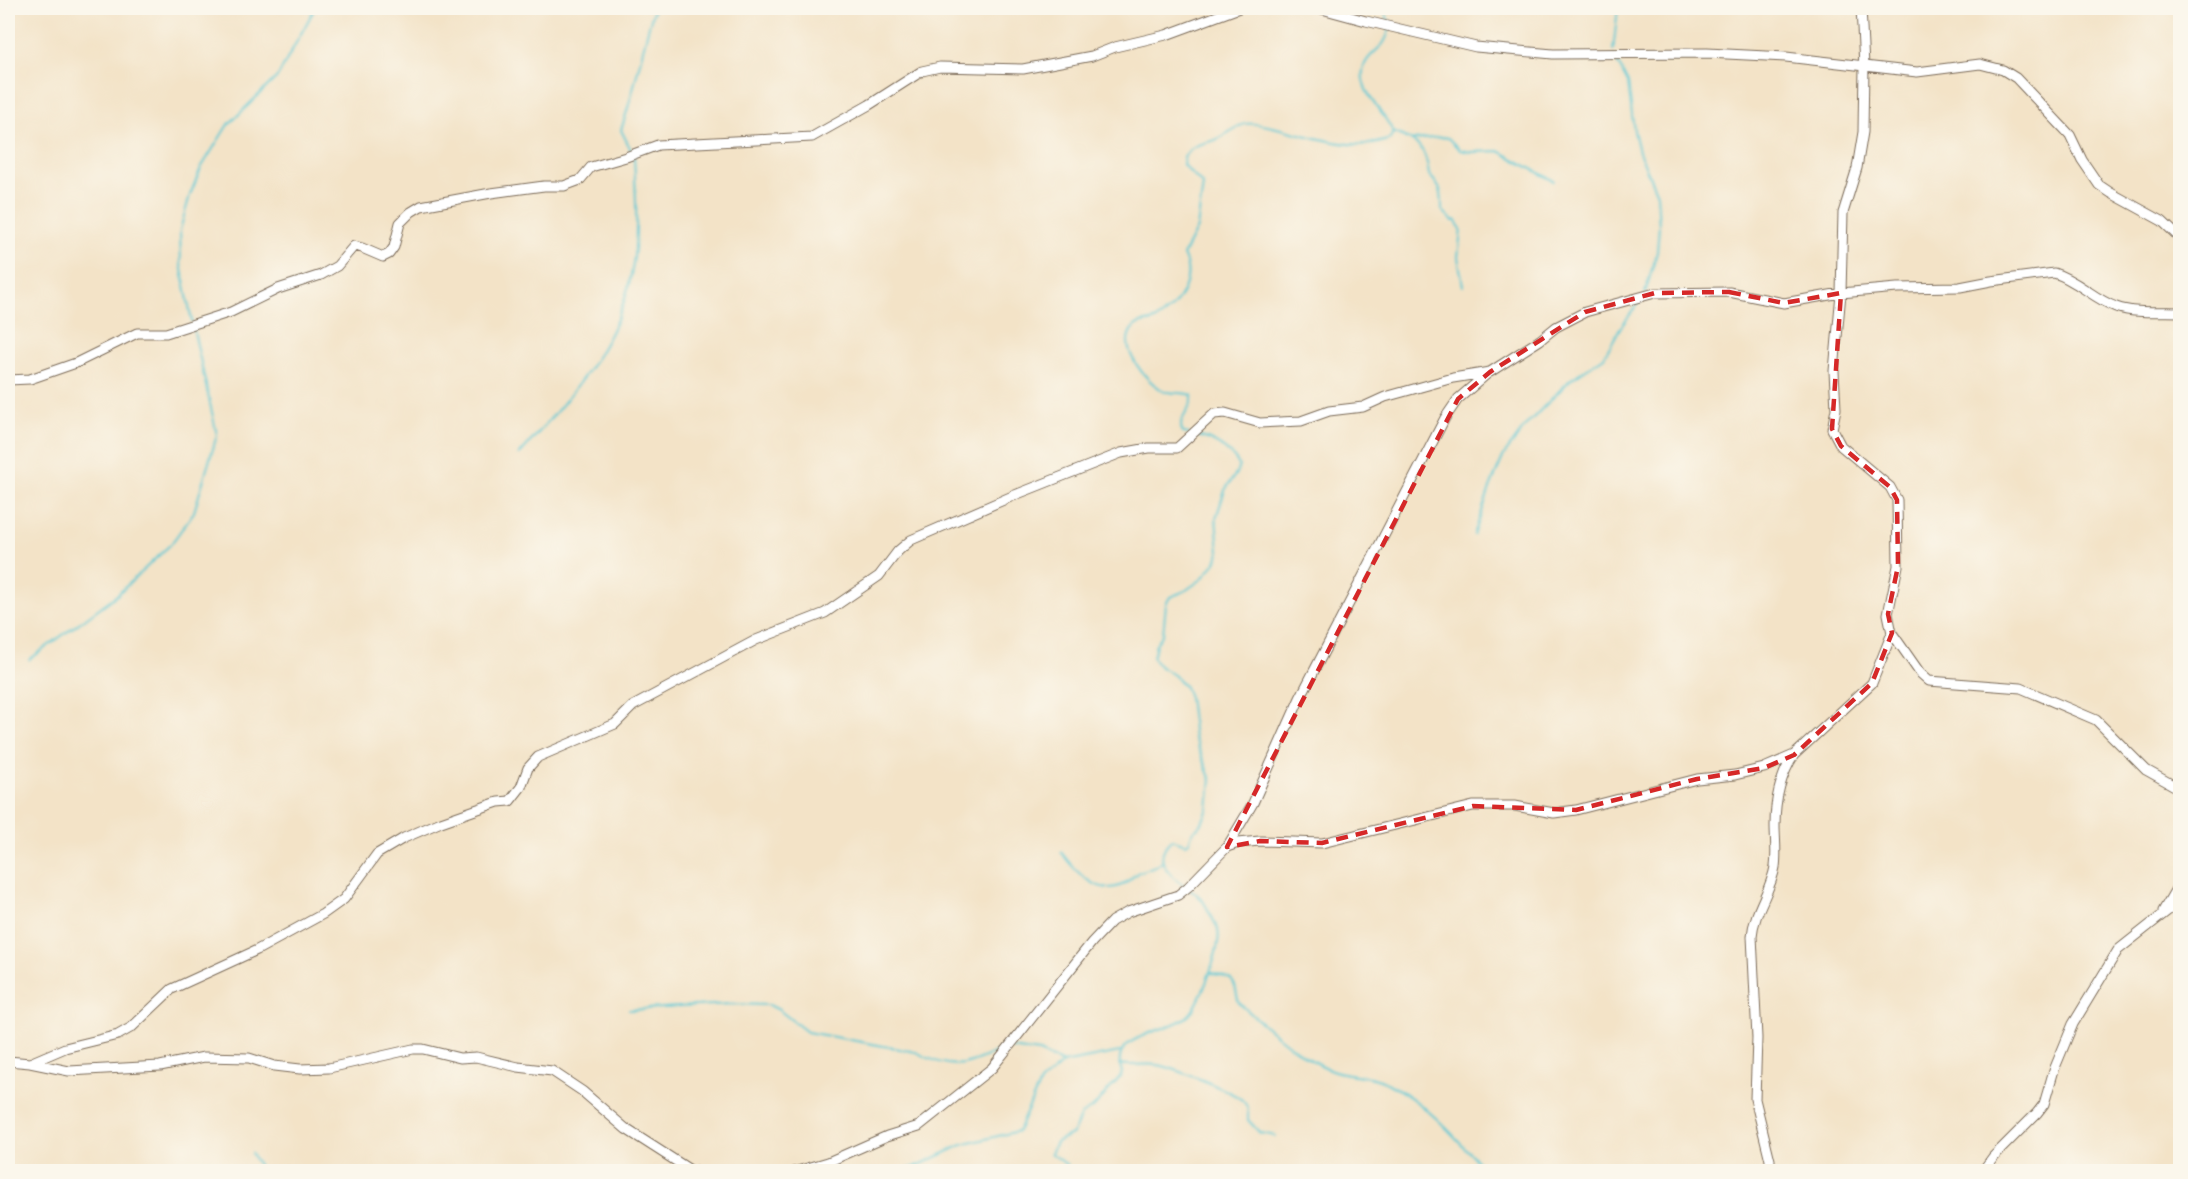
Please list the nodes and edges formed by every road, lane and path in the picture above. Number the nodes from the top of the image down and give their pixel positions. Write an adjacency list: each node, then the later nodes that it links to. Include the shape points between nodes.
1 (1239, 8): 9 (street, via 1166,35 1092,56 1023,69 940,67 922,71 812,137 658,145 591,166 580,180 564,186 491,193 421,206 400,223 394,247 383,257 354,246 337,266 321,275 278,289 231,312 166,333 137,333 76,363 30,379)
2 (1318, 8): 4 (street, via 1476,47 1553,54 1730,54)
3 (1861, 8): 4 (street)
4 (1864, 66): 5 (street, via 1917,72 1980,64 2003,70 2016,78 2070,135 2099,184 2162,221); 6 (street, via 1863,132 1843,213)
5 (2181, 238)
6 (1841, 293): 7 (street, via 1960,287 2054,273 2115,307); 8 (street, via 1784,303 1729,292 1655,292 1585,312); 10 (street, via 1832,429 1841,446 1890,487 1897,500 1898,566 1888,615)
7 (2181, 312)
8 (1490, 372): 13 (street, via 1458,399 1444,418); 18 (street, via 1453,378 1363,407 1329,411 1301,421 1260,423 1225,413 1214,414 1177,448 1121,453 911,540 879,576 825,613 756,640 633,706 615,724 538,757 510,801 441,822 377,854 344,899 323,914 172,989 118,1035 65,1048)
9 (8, 380)
10 (1892, 633): 11 (street, via 1872,682); 12 (street, via 1929,681 2021,688 2053,701 2096,720 2146,770)
11 (1794, 755): 13 (street, via 1764,768 1697,779 1576,810 1554,813 1515,806 1473,806 1322,843 1260,841); 21 (street, via 1780,780 1775,868 1752,936 1755,1099)
12 (2181, 789)
13 (1227, 848): 20 (street, via 1178,895 1112,921 992,1068 919,1126)
14 (2181, 882): 16 (street)
15 (2181, 901): 16 (street)
16 (2158, 918): 22 (street, via 2118,950 2073,1024 2044,1104)
17 (8, 1061): 18 (street)
18 (30, 1063): 19 (street, via 69,1071 160,1066 204,1056 249,1058 300,1069 329,1068 413,1049 460,1058 476,1057 552,1071 582,1091 626,1130)
19 (699, 1172)
20 (794, 1172)
21 (1769, 1172)
22 (1982, 1172)

